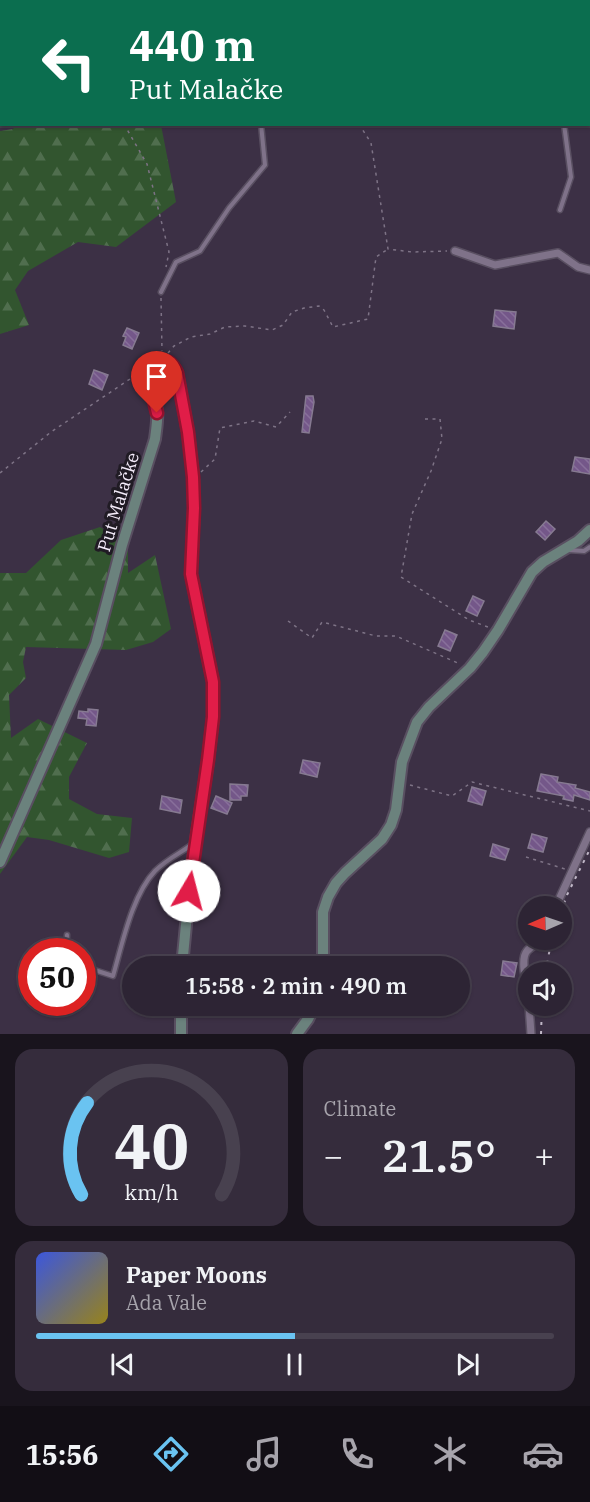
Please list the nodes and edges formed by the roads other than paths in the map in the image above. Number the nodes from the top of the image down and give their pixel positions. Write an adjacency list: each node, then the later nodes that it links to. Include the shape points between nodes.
1 (261, 126): 6 (lane, via 265,165 200,251 176,262)
2 (564, 126): 3 (lane, via 571,177)
3 (560, 210)
4 (455, 251): 5 (street, via 495,265 558,253)
5 (590, 270)
6 (161, 292)
7 (590, 530): 9 (main road)
8 (590, 547): 9 (lane, via 584,551)
9 (565, 549): 17 (main road, via 532,572 470,668 417,722 402,762 391,825 336,883 328,897 323,912)
10 (590, 832): 13 (street)
11 (196, 842): 12 (main road, Put Malačke, via 213,717 213,682 191,574 194,508 188,432 177,373 167,361 157,362 150,369 157,427 96,644); 16 (main road); 18 (lane, via 152,874 138,897 113,976)
12 (0, 862)
13 (560, 896)
14 (67, 935): 15 (lane)
15 (67, 938)
16 (183, 956)
17 (323, 956)
18 (96, 971)
19 (181, 1016): 22 (main road)
20 (310, 1016): 23 (main road)
21 (530, 1016): 24 (street)
22 (181, 1034)
23 (297, 1034)
24 (531, 1034)

